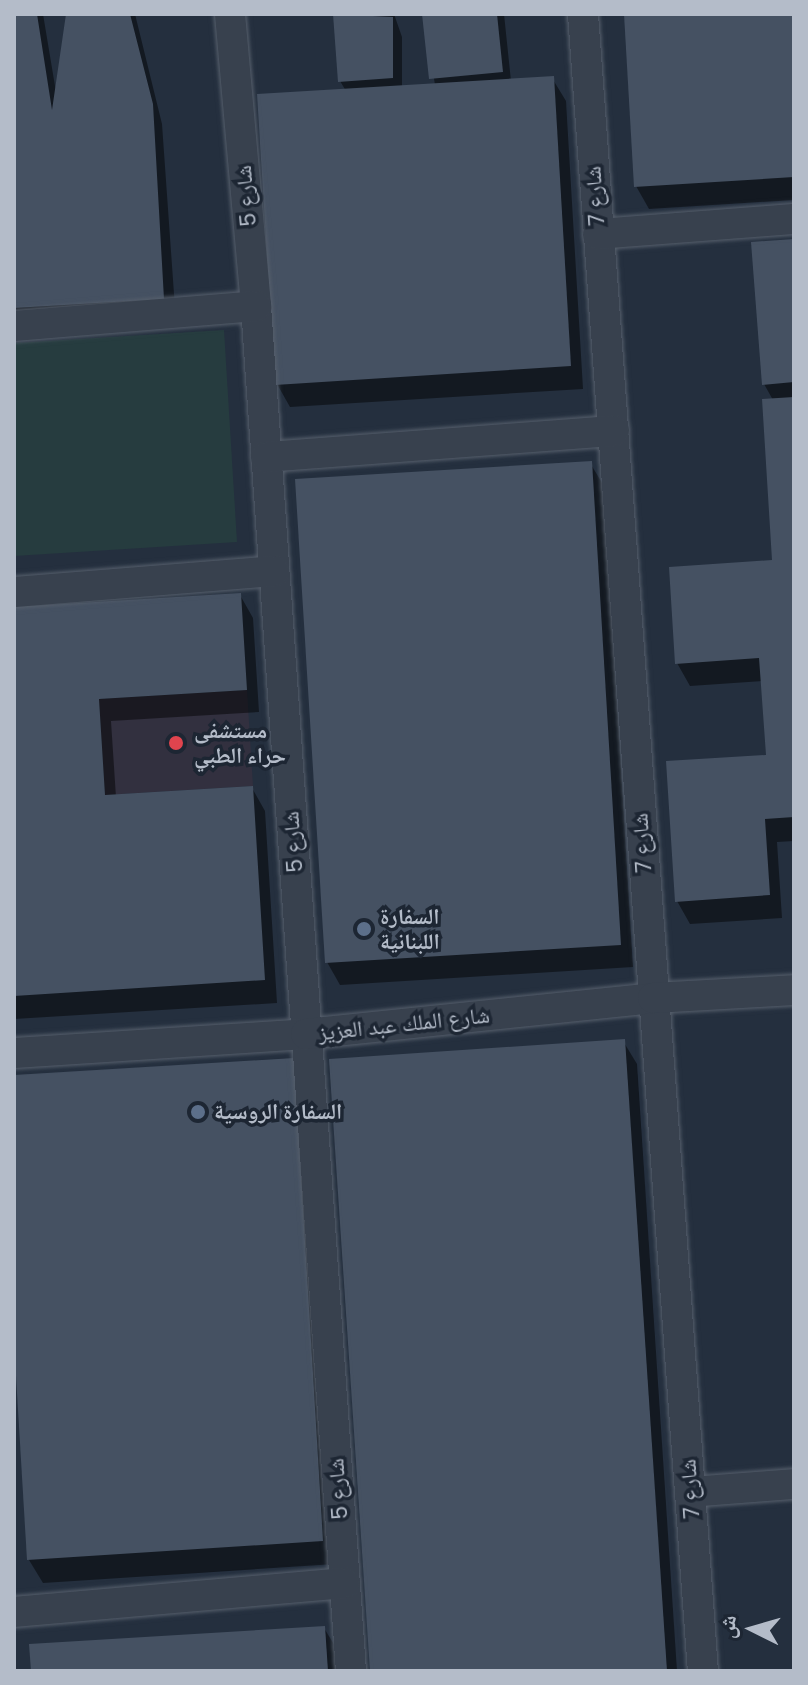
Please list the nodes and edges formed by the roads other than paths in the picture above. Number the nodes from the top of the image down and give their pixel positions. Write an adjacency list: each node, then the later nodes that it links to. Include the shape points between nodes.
1 (230, 14): 5 (street, شارع 5)
2 (583, 14): 4 (street, شارع 7)
3 (794, 219): 4 (street)
4 (598, 234): 7 (street, شارع 7)
5 (256, 306): 6 (street); 8 (street, شارع 5)
6 (14, 326)
7 (614, 431): 8 (street); 12 (street, شارع 7)
8 (266, 457): 9 (street, شارع 5)
9 (274, 571): 10 (street); 13 (street, شارع 5)
10 (14, 592)
11 (794, 990): 12 (street, شارع الملك عبد العزيز)
12 (653, 998): 13 (street, شارع الملك عبد العزيز); 16 (street, شارع 7)
13 (306, 1034): 14 (street, شارع الملك عبد العزيز); 17 (street, شارع 5)
14 (14, 1053)
15 (794, 1484): 16 (street)
16 (690, 1492): 20 (street, شارع 7)
17 (345, 1583): 18 (street); 19 (street, شارع 5)
18 (14, 1612)
19 (351, 1671)
20 (703, 1671)

